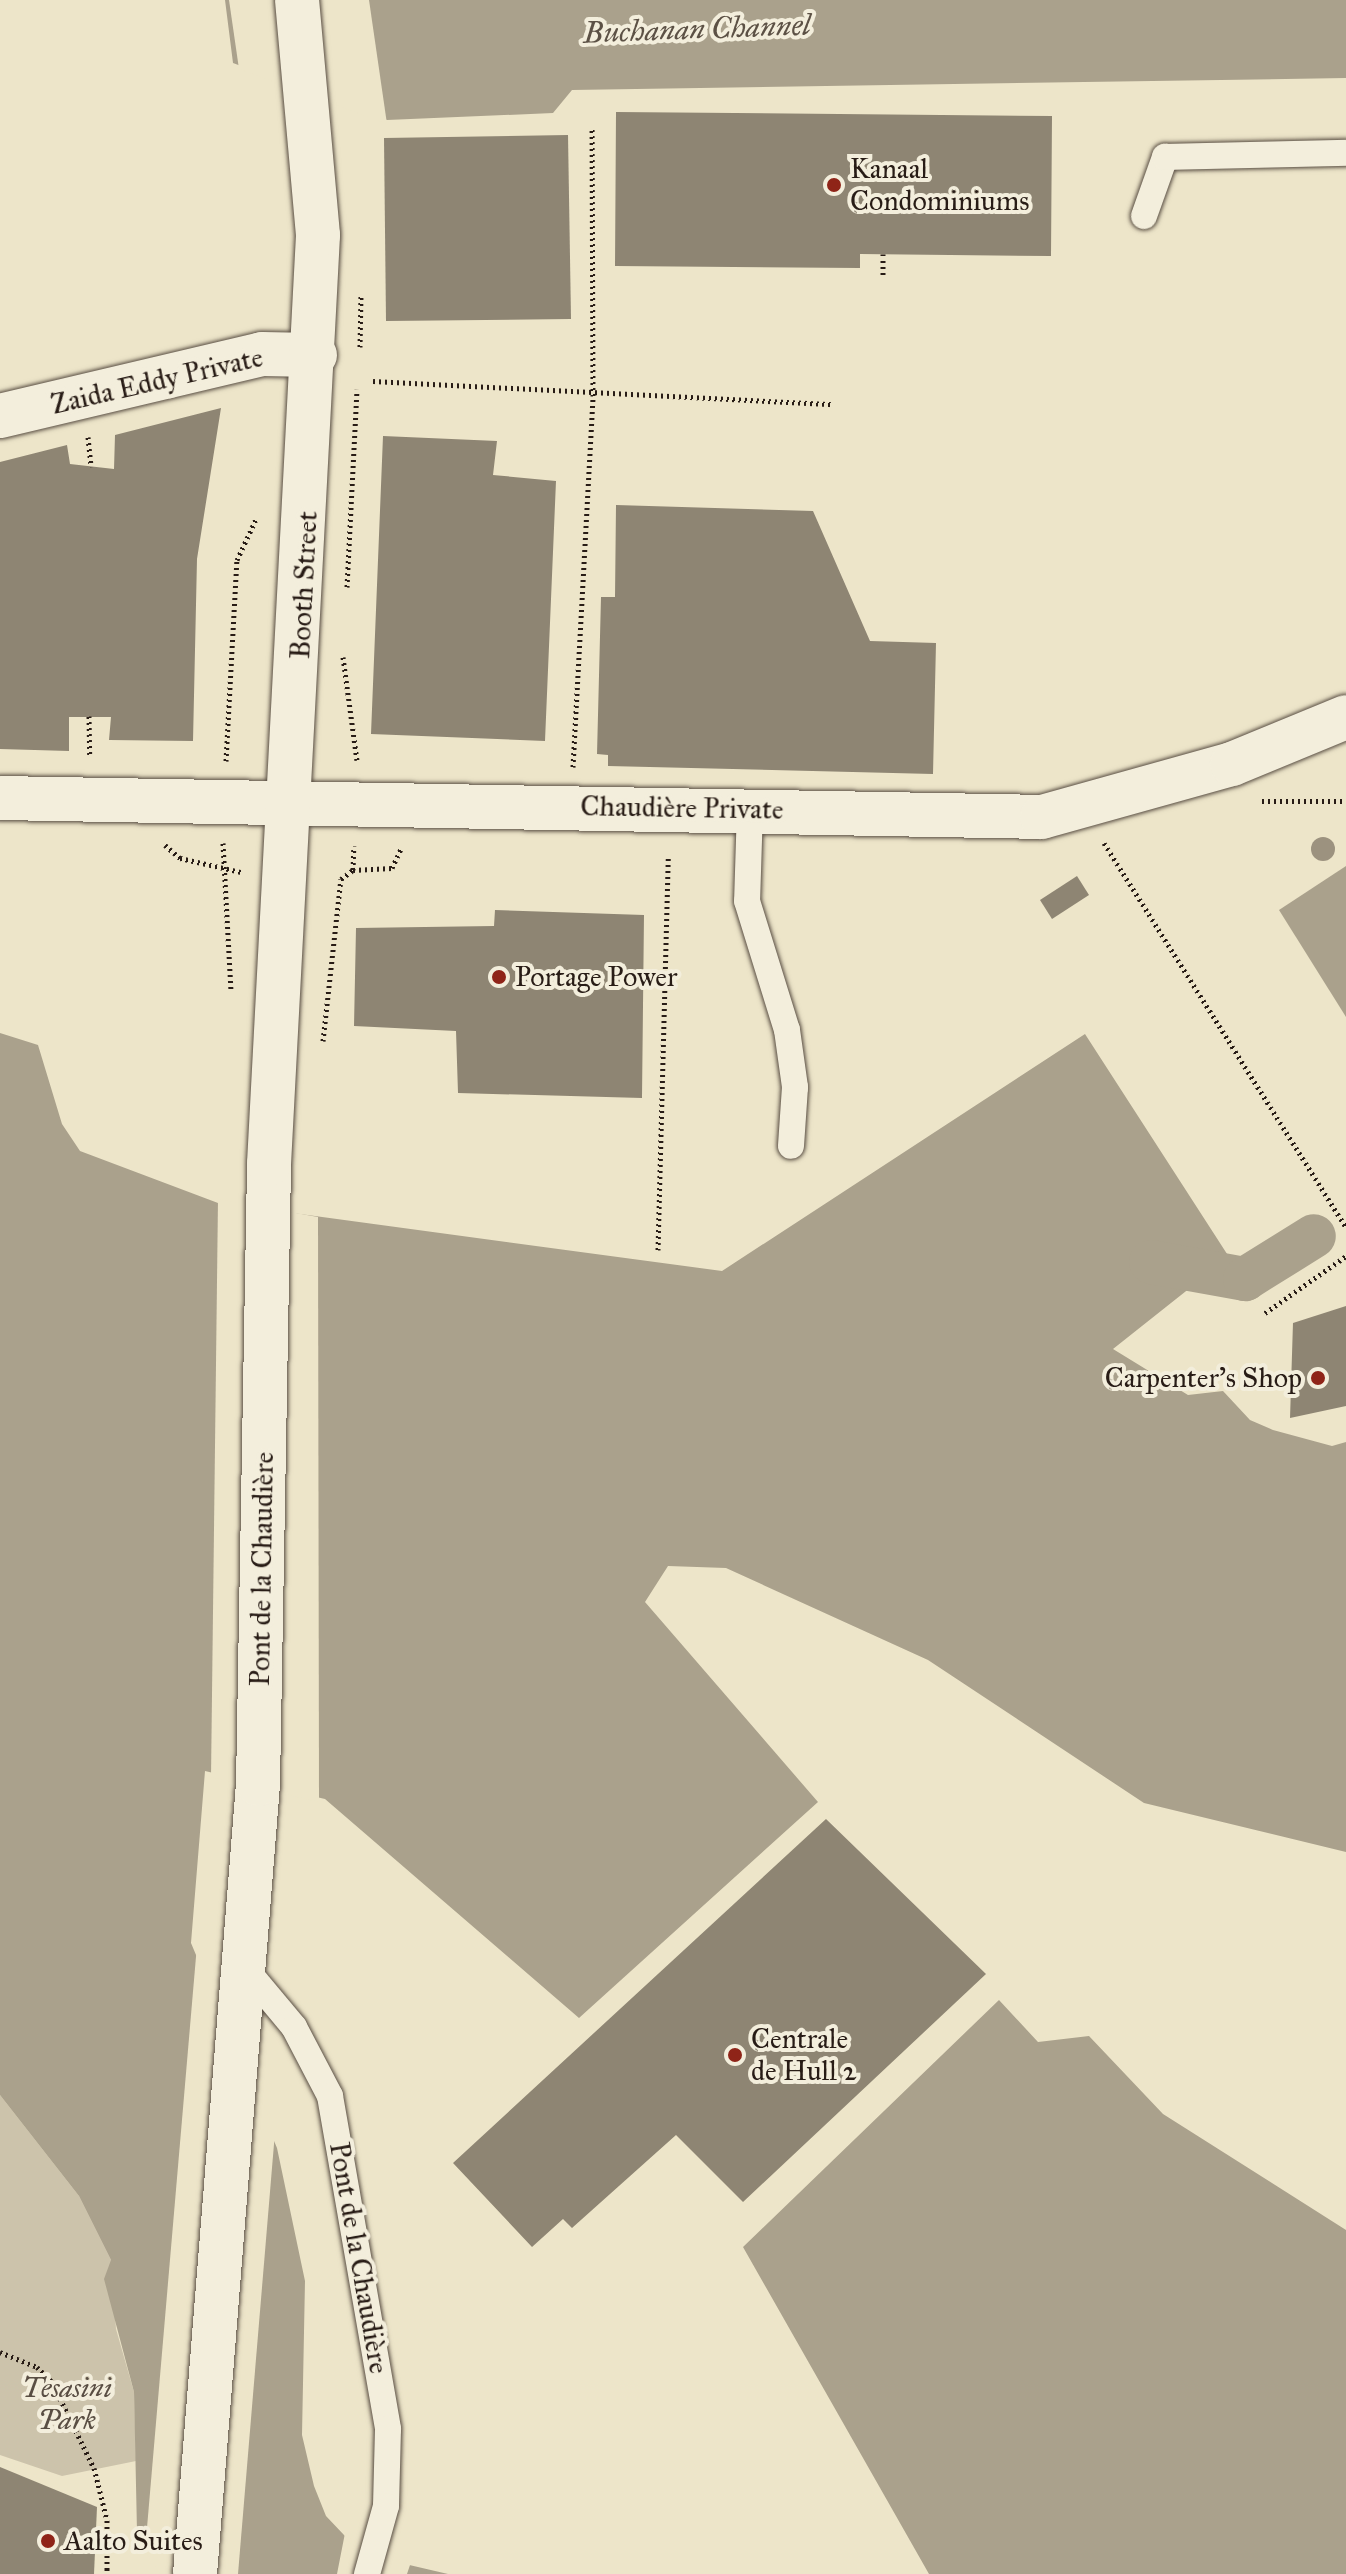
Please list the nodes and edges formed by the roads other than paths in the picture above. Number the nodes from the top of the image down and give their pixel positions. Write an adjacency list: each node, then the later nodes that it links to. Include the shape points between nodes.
1 (297, 0): 4 (main road, Booth Street, via 313,158)
2 (1346, 153): 3 (lane, via 1165,157)
3 (1144, 216)
4 (315, 355): 5 (main road, Zaida Eddy Private, via 262,354); 8 (main road, Booth Street)
5 (0, 416)
6 (1346, 717): 9 (main road, Chaudière Private, via 1232,764 1131,788 1083,809 1042,817)
7 (0, 798): 8 (main road, Chaudière Private)
8 (292, 803): 9 (main road, Chaudière Private); 11 (main road, Booth Street)
9 (750, 808): 10 (lane, via 747,901 787,1030 795,1087)
10 (791, 1146)
11 (269, 1171): 12 (main road, Pont de la Chaudière, via 258,1784)
12 (244, 1967): 13 (main road, Pont de la Chaudière); 14 (lane, Pont de la Chaudière, via 294,2027 330,2096 386,2406 386,2506)
13 (195, 2574)
14 (367, 2574)

